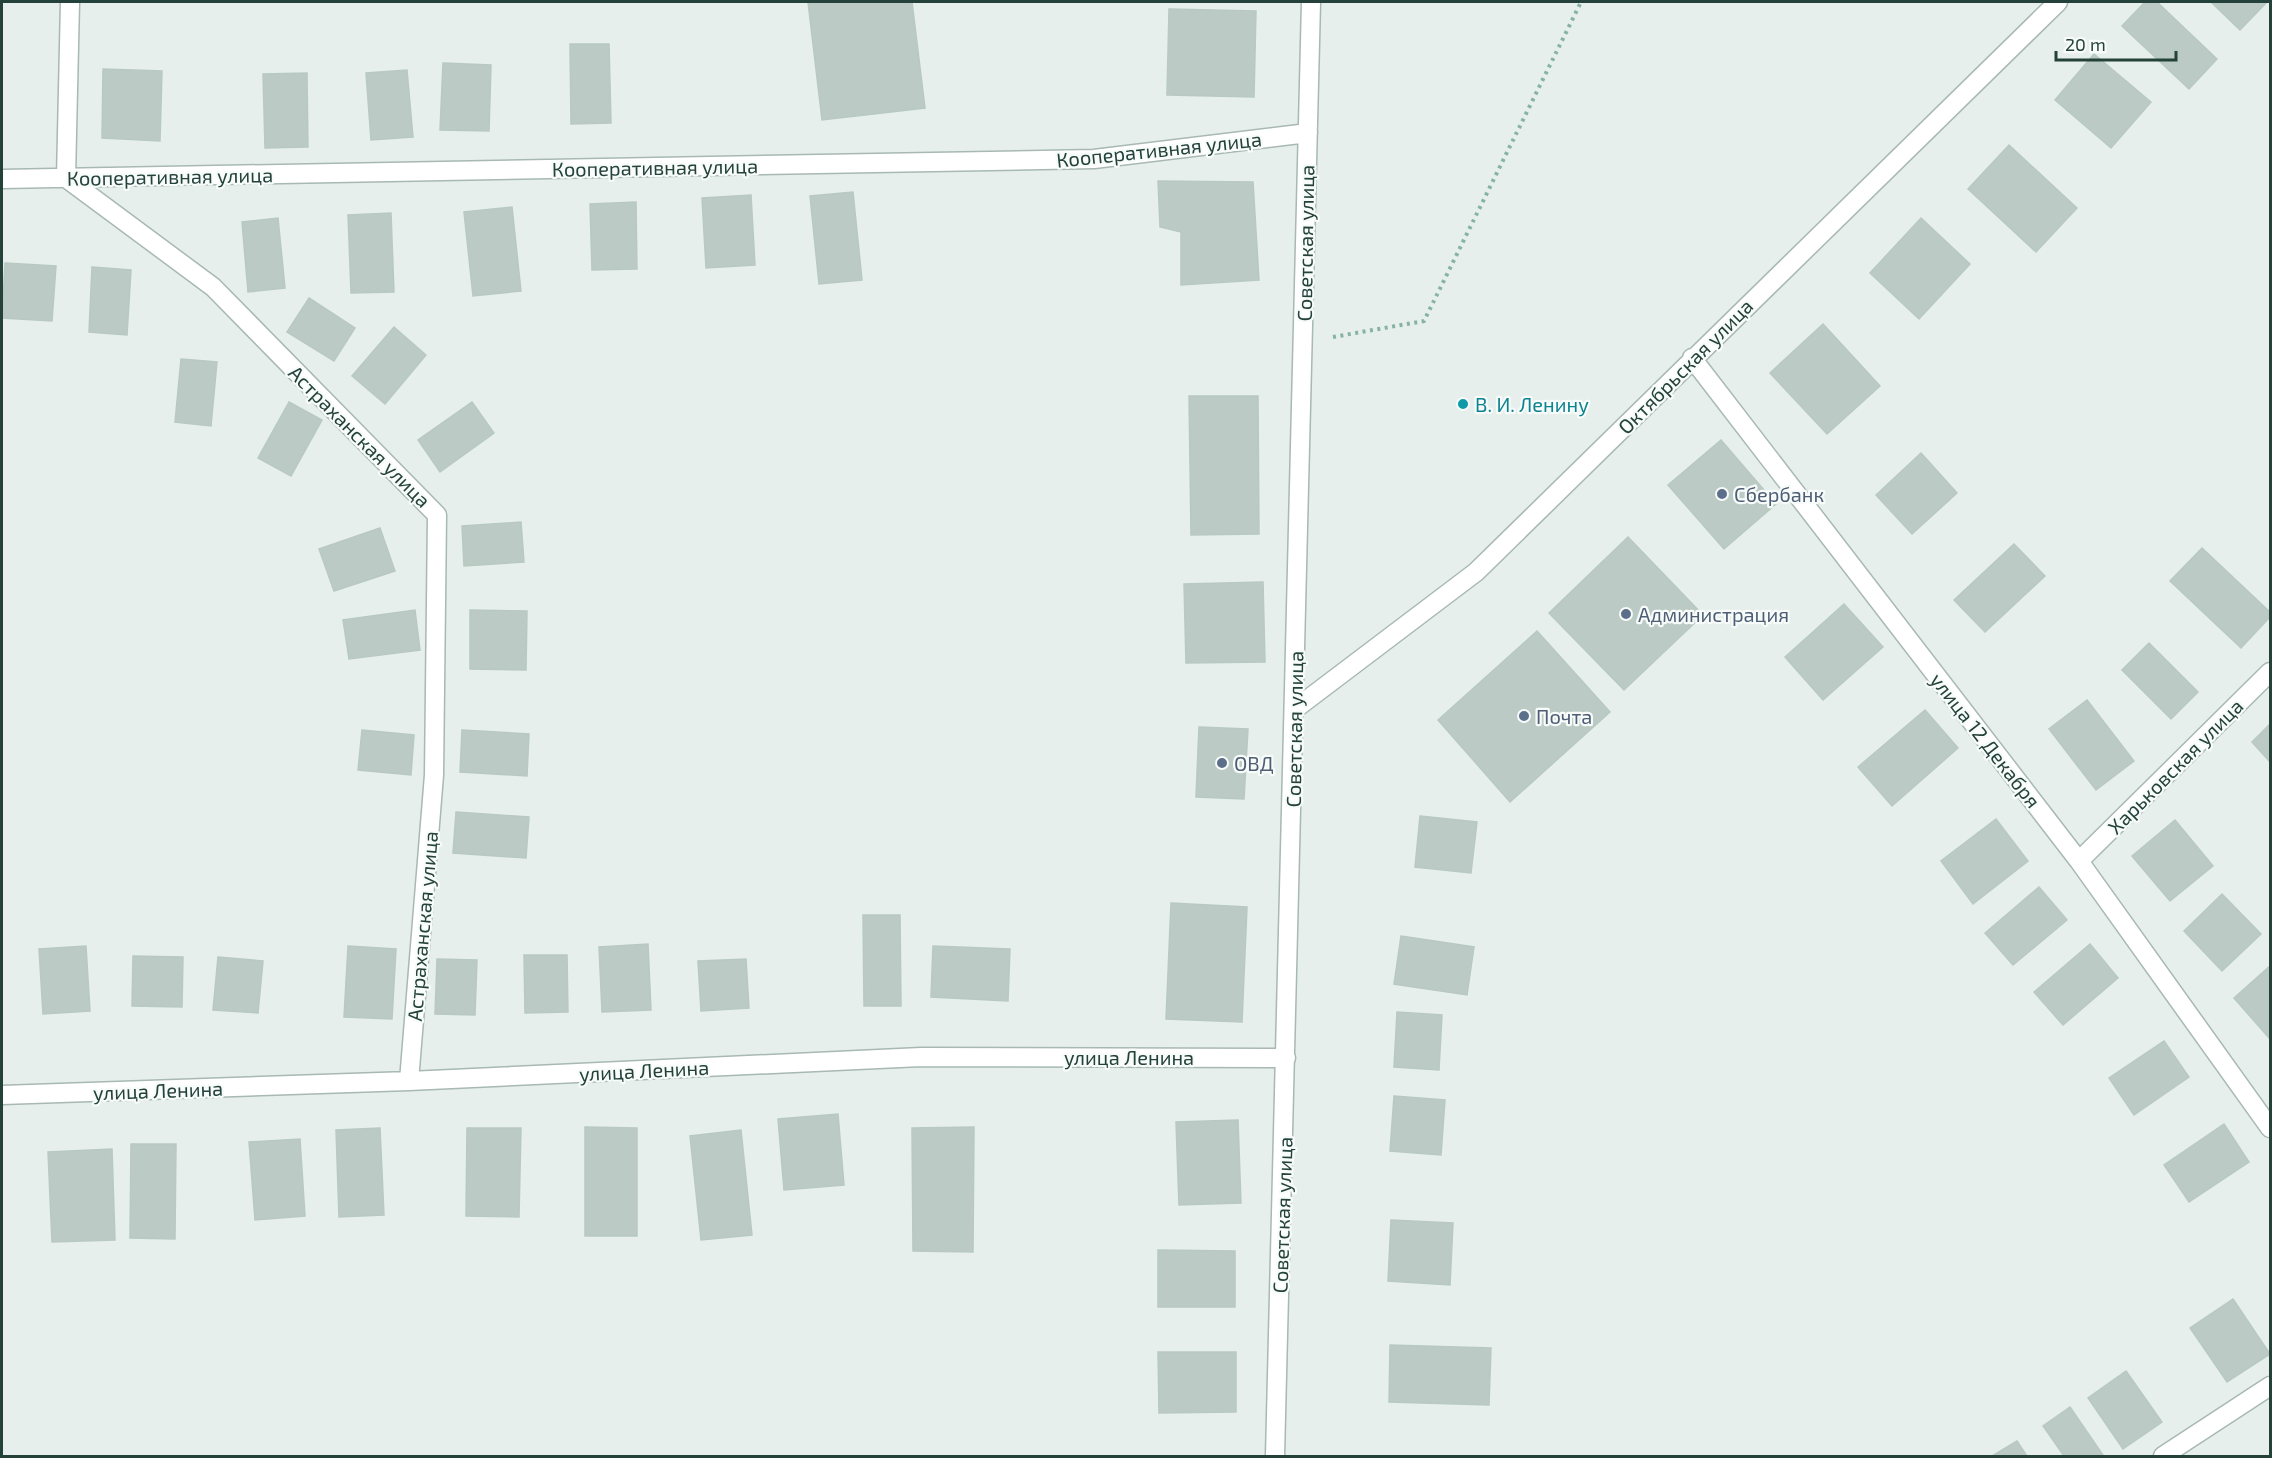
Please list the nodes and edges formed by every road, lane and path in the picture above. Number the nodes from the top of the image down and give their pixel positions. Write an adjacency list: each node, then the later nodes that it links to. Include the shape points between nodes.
1 (70, 2): 6 (street)
2 (1311, 2): 5 (street, Советская улица)
3 (1581, 2): 8 (path, via 1424,321)
4 (2058, 2): 9 (street, Октябрьская улица)
5 (1308, 134): 6 (street, Кооперативная улица, via 1094,159); 8 (street, Советская улица)
6 (66, 178): 7 (street, Кооперативная улица); 14 (street, Астраханская улица, via 213,287 437,515 434,775)
7 (2, 179)
8 (1303, 342): 11 (street, Советская улица)
9 (1692, 358): 11 (street, Октябрьская улица, via 1476,572); 12 (street, улица 12 Декабря)
10 (2271, 672): 12 (street, Харьковская улица)
11 (1295, 709): 13 (street, Советская улица)
12 (2079, 861): 16 (street, улица 12 Декабря)
13 (1286, 1058): 14 (street, улица Ленина, via 921,1057); 18 (street, Советская улица)
14 (409, 1081): 15 (street, улица Ленина)
15 (2, 1095)
16 (2271, 1128)
17 (2271, 1386): 19 (street)
18 (1275, 1456)
19 (2163, 1456)

